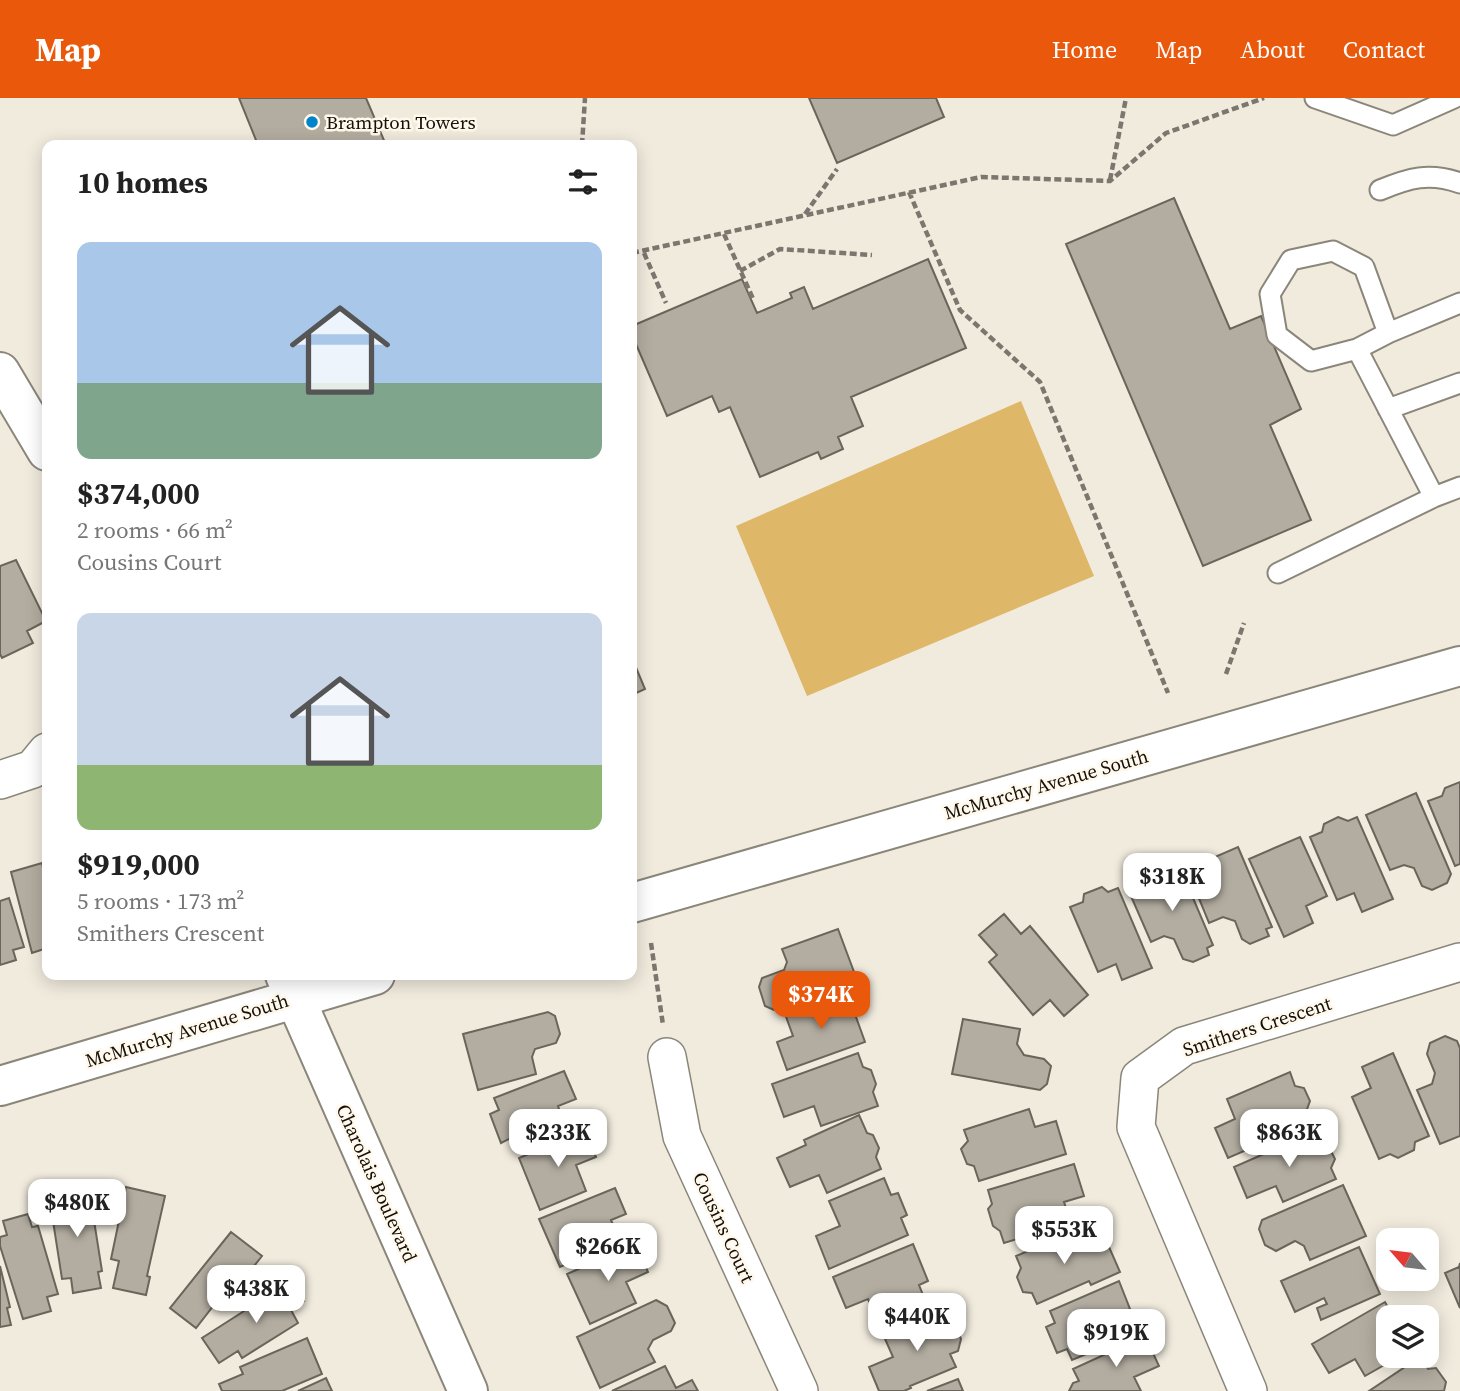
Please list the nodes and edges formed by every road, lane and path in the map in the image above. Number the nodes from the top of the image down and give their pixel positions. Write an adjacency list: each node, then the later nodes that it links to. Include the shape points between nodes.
1 (585, 98): 6 (path)
2 (1126, 98): 8 (path)
3 (1264, 98): 8 (path, via 1167,133)
4 (1315, 98): 5 (lane, via 1393,125)
5 (1454, 98)
6 (582, 140)
7 (837, 169): 12 (path)
8 (1110, 181): 11 (path, via 981,177)
9 (1460, 183): 10 (lane, via 1443,177 1409,178)
10 (1380, 190)
11 (909, 192): 12 (path); 33 (path, via 960,310 1040,382)
12 (805, 215): 13 (path)
13 (724, 234): 15 (path); 17 (path)
14 (637, 253): 15 (path)
15 (644, 253): 19 (path)
16 (872, 256): 17 (path, via 780,249)
17 (740, 271): 18 (path)
18 (754, 301)
19 (666, 303)
20 (1460, 303): 21 (lane)
21 (1388, 333): 22 (lane); 22 (lane, via 1364,267 1333,251 1291,260 1270,294 1277,335 1311,362)
22 (1357, 349): 25 (lane)
23 (0, 372): 26 (street)
24 (1460, 383): 25 (lane)
25 (1388, 409): 28 (lane)
26 (42, 443)
27 (1460, 487): 28 (lane)
28 (1434, 496): 29 (lane)
29 (1279, 573)
30 (1244, 623): 32 (path)
31 (1460, 666): 36 (street, McMurchy Avenue South)
32 (1226, 674)
33 (1168, 693)
34 (42, 758): 35 (street, via 33,769)
35 (0, 780)
36 (637, 902)
37 (652, 943): 41 (path)
38 (1460, 962): 45 (street, Smithers Crescent, via 1184,1046 1140,1078 1136,1127)
39 (335, 980): 40 (street, McMurchy Avenue South)
40 (289, 986): 42 (street, McMurchy Avenue South); 43 (street, Charolais Boulevard)
41 (667, 1056): 44 (street, Cousins Court, via 682,1136)
42 (0, 1086)
43 (468, 1391)
44 (799, 1391)
45 (1248, 1391)

